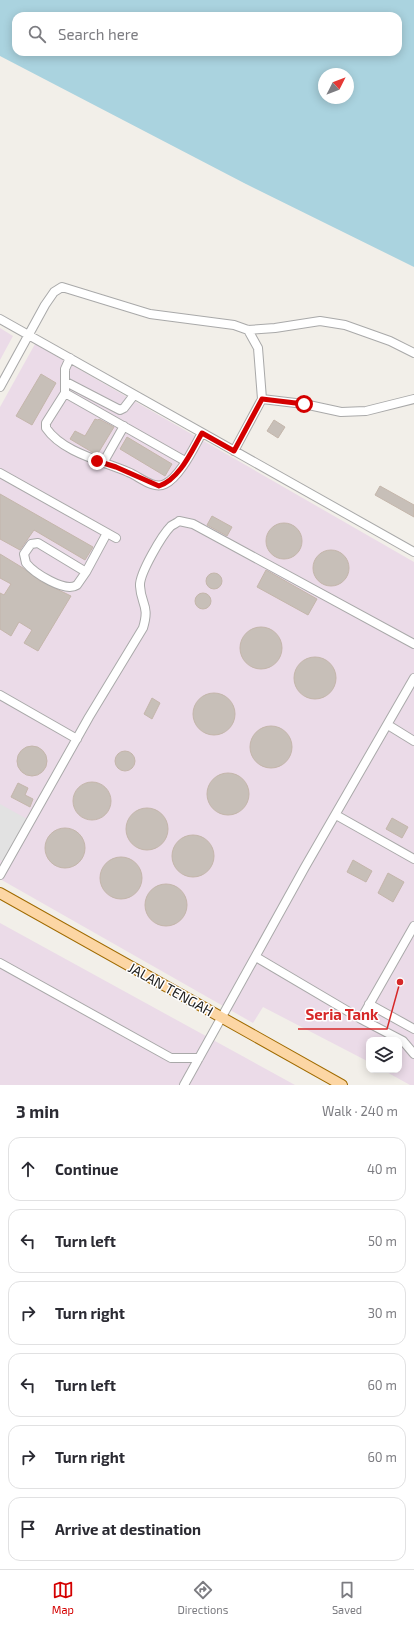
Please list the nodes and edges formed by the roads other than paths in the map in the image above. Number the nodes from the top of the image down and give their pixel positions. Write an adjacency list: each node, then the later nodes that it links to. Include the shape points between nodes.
1 (0, 319): 3 (street)
2 (248, 330): 3 (street, via 234,325 150,314 62,288 54,292); 4 (street, via 320,321 345,325 390,341); 10 (street, via 258,348)
3 (29, 335): 5 (street); 7 (street)
4 (414, 353)
5 (70, 358): 6 (street, via 65,369); 9 (street)
6 (66, 382): 8 (street); 9 (street, via 120,410)
7 (0, 387)
8 (65, 392): 12 (street); 16 (street, via 49,418 46,428 56,440)
9 (134, 395): 13 (street)
10 (262, 399): 11 (street, via 341,412 366,411); 14 (street)
11 (414, 399)
12 (124, 426): 15 (street); 16 (street)
13 (202, 433): 14 (street); 15 (street)
14 (234, 451): 20 (street)
15 (185, 461): 16 (street, via 166,484 159,486)
16 (103, 463)
17 (0, 473): 18 (street)
18 (107, 533): 19 (street); 21 (street)
19 (116, 538)
20 (414, 552)
21 (86, 572): 21 (street, via 77,585 66,587 29,567 24,554 31,544 38,542)
22 (414, 644): 26 (street, via 194,524 179,521 171,526 162,539 141,579 140,586 147,608 143,628)
23 (414, 678): 25 (street)
24 (0, 695): 26 (street)
25 (388, 725): 27 (street); 28 (street)
26 (77, 739): 30 (street)
27 (414, 740)
28 (336, 815): 29 (street); 33 (street)
29 (414, 859)
30 (0, 875)
31 (0, 893): 36 (main road, JALAN TENGAH)
32 (414, 926): 35 (street)
33 (256, 957): 36 (street); 37 (street)
34 (0, 963): 40 (street, via 171,1058)
35 (369, 1004): 37 (street); 38 (street)
36 (222, 1017): 40 (street); 42 (main road, JALAN TENGAH)
37 (361, 1019): 39 (street, via 403,1041)
38 (414, 1029)
39 (414, 1054)
40 (199, 1058): 41 (street)
41 (184, 1085)
42 (342, 1085)

